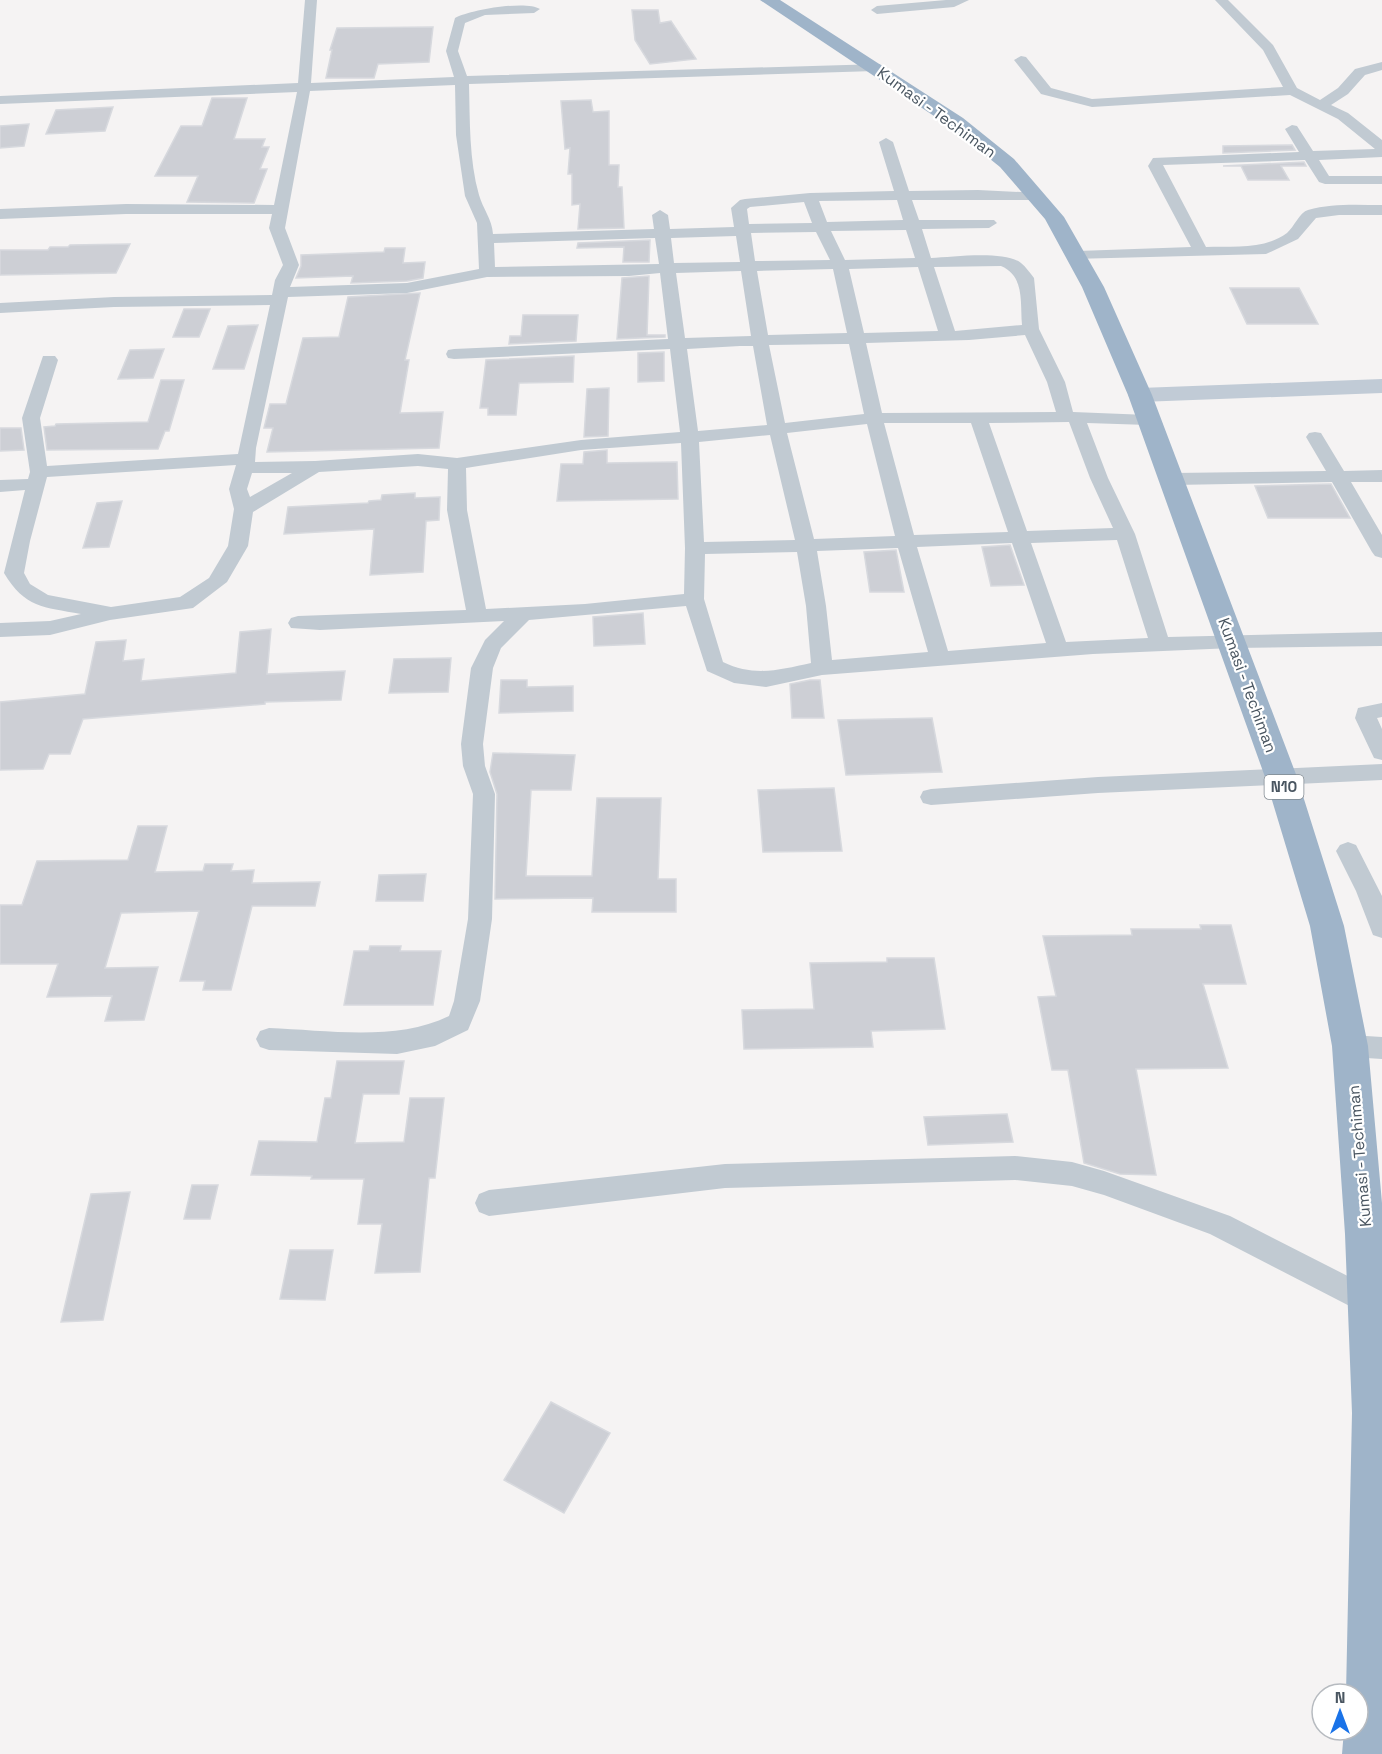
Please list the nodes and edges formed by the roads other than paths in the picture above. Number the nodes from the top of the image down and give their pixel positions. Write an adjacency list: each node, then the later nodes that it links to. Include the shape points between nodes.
1 (310, 0): 11 (street)
2 (768, 0): 9 (highway, Kumasi - Techiman / N10)
3 (963, 0): 6 (street)
4 (1221, 0): 12 (street, via 1268,48)
5 (534, 9): 10 (street, via 480,12 459,21 452,51)
6 (877, 10)
7 (1021, 60): 12 (street, via 1046,91 1092,103)
8 (1382, 66): 14 (street, via 1360,72 1343,91)
9 (875, 67): 10 (street); 23 (highway, Kumasi - Techiman / N10, via 975,137)
10 (462, 81): 11 (street); 34 (street, via 463,135 472,196 485,223)
11 (304, 89): 13 (street); 25 (street)
12 (1292, 91): 14 (street)
13 (0, 100)
14 (1321, 105): 17 (street, via 1357,126)
15 (1292, 129): 19 (street)
16 (886, 142): 22 (street)
17 (1382, 148)
18 (1382, 153): 19 (street)
19 (1310, 155): 20 (street, via 1324,179); 35 (street, via 1158,160 1155,166)
20 (1382, 180)
21 (978, 194): 22 (street); 23 (street); 29 (street)
22 (902, 196): 24 (street); 30 (street)
23 (1038, 196): 36 (highway, Kumasi - Techiman / N10)
24 (810, 198): 31 (street); 32 (street, via 745,203 739,208)
25 (282, 210): 27 (street, via 126,209); 43 (street, via 277,228 291,265)
26 (1382, 210): 35 (street, via 1310,214 1300,231 1266,249)
27 (0, 214)
28 (660, 215): 33 (street)
29 (989, 223): 30 (street); 37 (street)
30 (912, 225): 31 (street); 38 (street)
31 (821, 227): 32 (street); 39 (street)
32 (742, 230): 33 (street); 41 (street)
33 (662, 234): 34 (street); 40 (street)
34 (485, 239): 42 (street)
35 (1201, 251): 36 (street)
36 (1078, 256): 53 (highway, Kumasi - Techiman / N10)
37 (1003, 261): 38 (street); 45 (street, via 1015,266 1026,278)
38 (924, 263): 39 (street); 46 (street)
39 (840, 265): 41 (street); 47 (street)
40 (667, 268): 41 (street); 42 (street); 49 (street)
41 (748, 268): 48 (street)
42 (487, 272): 43 (street, via 407,288)
43 (280, 296): 44 (street); 60 (street)
44 (0, 308)
45 (1031, 329): 46 (street); 56 (street)
46 (948, 336): 47 (street)
47 (854, 338): 48 (street); 55 (street)
48 (760, 340): 49 (street); 57 (street)
49 (677, 345): 50 (street); 58 (street)
50 (454, 354)
51 (49, 360): 65 (street, via 31,417)
52 (1382, 386): 53 (main road)
53 (1144, 408): 56 (street); 66 (highway, Kumasi - Techiman / N10)
54 (978, 417): 55 (street); 56 (street); 71 (street)
55 (874, 418): 57 (street); 72 (street)
56 (1071, 418): 70 (street)
57 (777, 429): 58 (street); 73 (street)
58 (690, 436): 61 (street, via 581,445); 74 (street)
59 (1315, 437): 64 (street)
60 (245, 464): 62 (street); 65 (street); 68 (street, via 238,489)
61 (456, 464): 62 (street, via 418,459); 78 (street, via 457,510)
62 (315, 467): 68 (street)
63 (1382, 476): 64 (street)
64 (1339, 477): 66 (street); 69 (street)
65 (38, 478): 67 (street); 77 (street, via 14,573 23,588 42,600)
66 (1173, 479): 83 (highway, Kumasi - Techiman / N10)
67 (0, 486)
68 (244, 508): 77 (street, via 238,546 217,582 186,603)
69 (1375, 524): 75 (street)
70 (1125, 534): 71 (street); 84 (street)
71 (1017, 536): 72 (street); 85 (street)
72 (906, 541): 73 (street); 86 (street)
73 (806, 546): 74 (street); 87 (street)
74 (695, 548): 76 (street)
75 (1382, 552)
76 (694, 599): 79 (street, via 624,609); 87 (street, via 714,666 734,676 766,680)
77 (111, 614): 81 (street, via 50,628)
78 (477, 615): 79 (street); 80 (street)
79 (522, 615): 95 (street, via 492,645 482,668 472,744 474,766 484,794 480,919 459,1023 435,1035 397,1043)
80 (298, 623)
81 (0, 630)
82 (1382, 639): 83 (street)
83 (1233, 641): 84 (street); 91 (highway, Kumasi - Techiman / N10)
84 (1160, 643): 85 (street)
85 (1059, 651): 86 (street)
86 (940, 658): 87 (street)
87 (822, 668)
88 (1382, 710): 89 (street, via 1366,714 1366,718)
89 (1382, 752)
90 (1382, 772): 91 (street)
91 (1281, 777): 92 (street); 96 (highway, Kumasi - Techiman / N10, via 1327,926)
92 (931, 796)
93 (1348, 851): 94 (street)
94 (1382, 928)
95 (269, 1039)
96 (1350, 1046): 97 (street); 99 (highway, Kumasi - Techiman / N10)
97 (1382, 1048)
98 (489, 1203): 99 (street, via 724,1176 1015,1168 1072,1174 1220,1224)
99 (1369, 1302): 100 (highway, Kumasi - Techiman / N10, via 1373,1448 1372,1668)
100 (1367, 1754)

